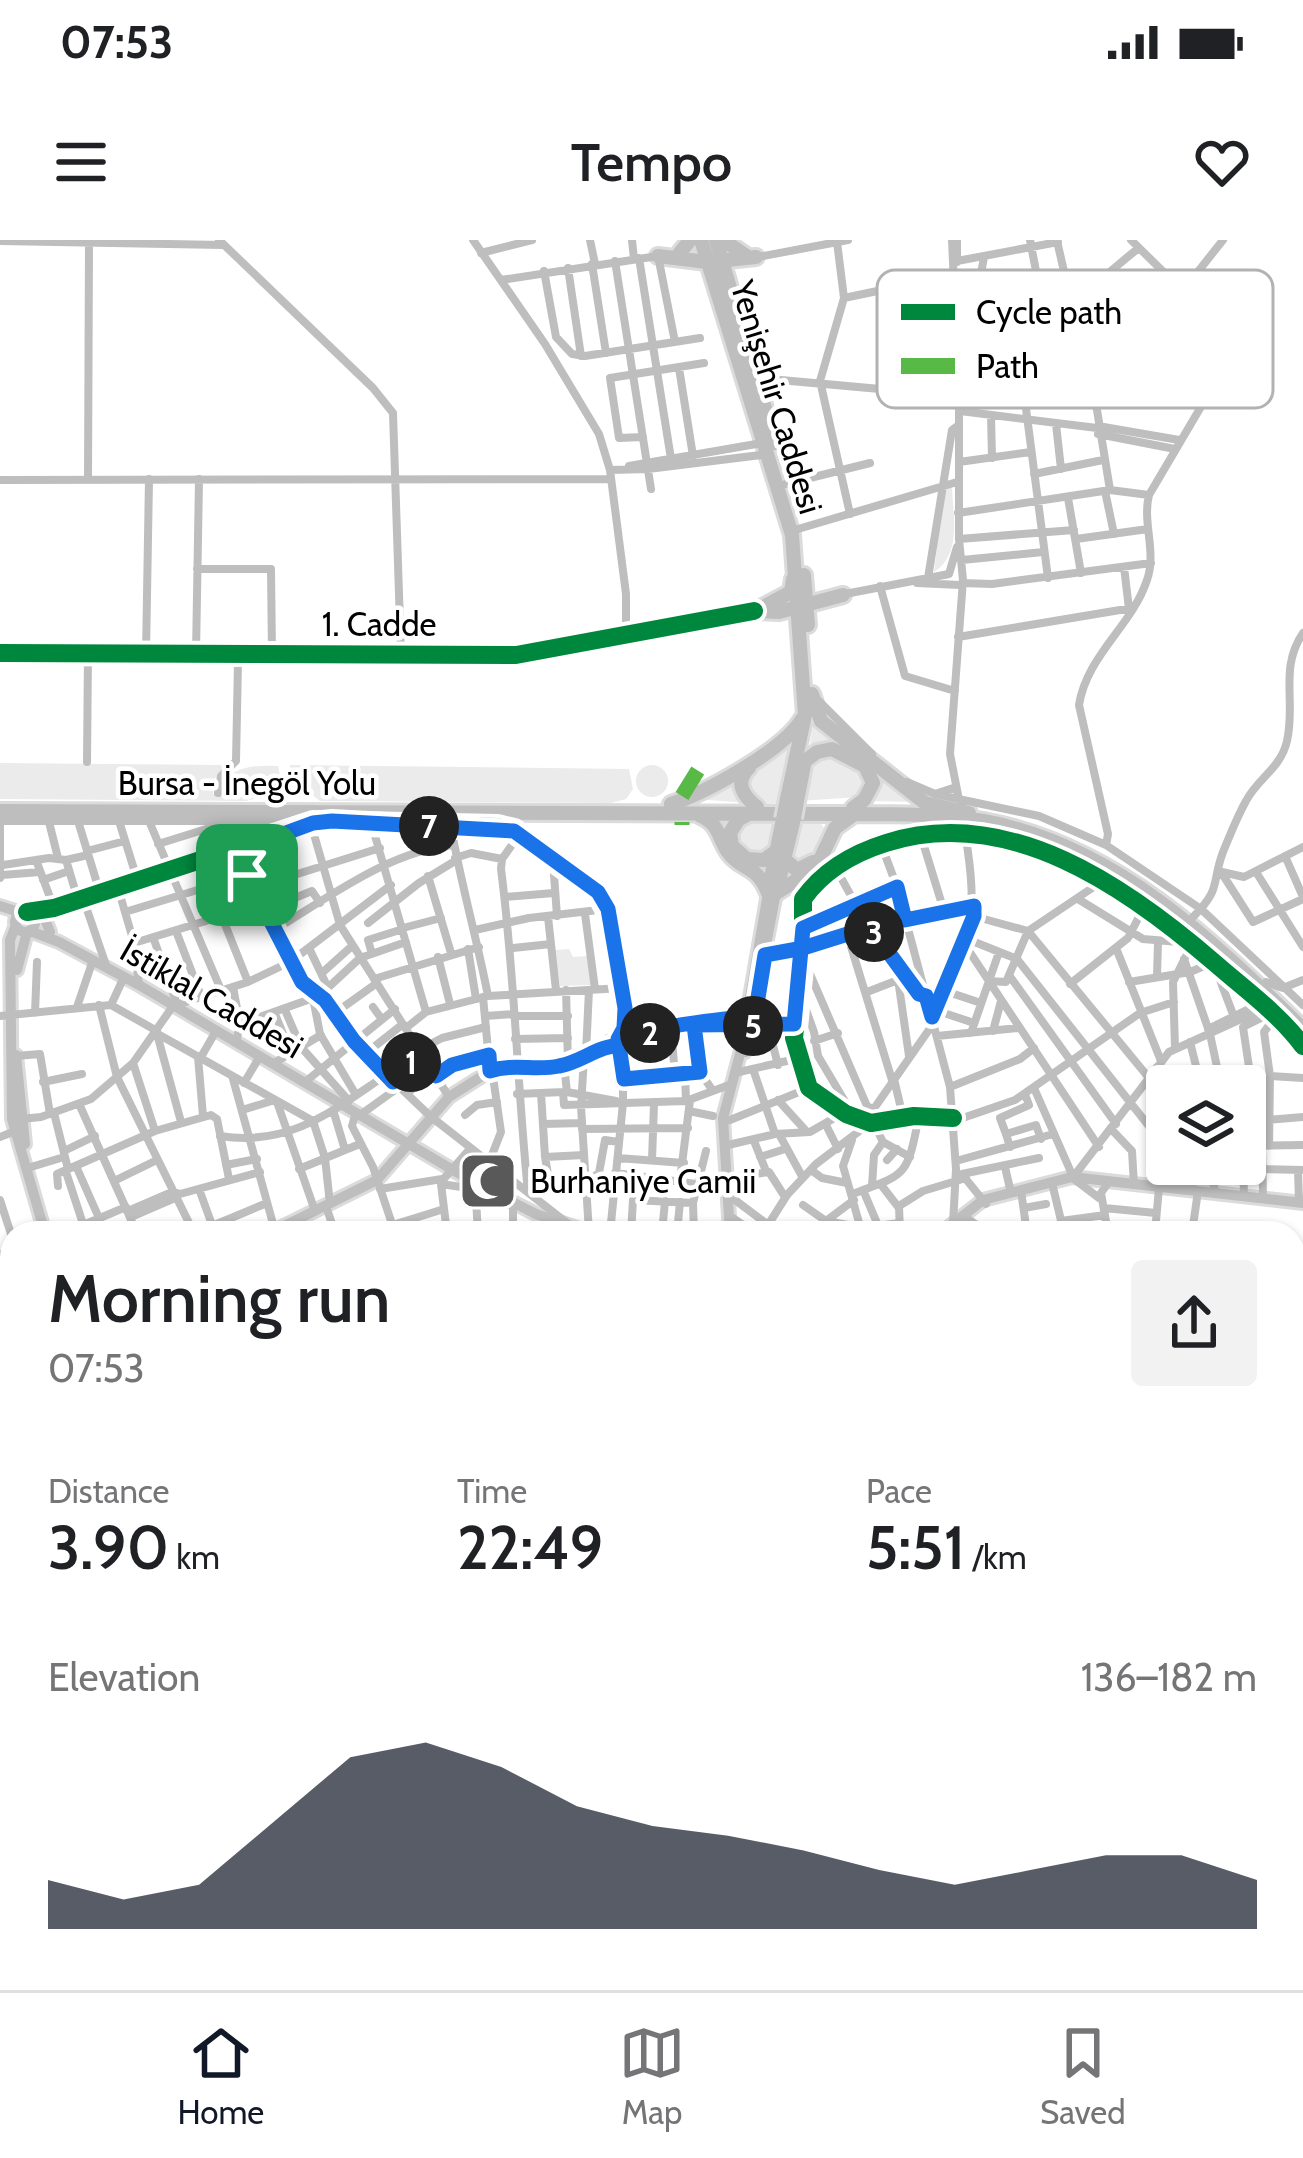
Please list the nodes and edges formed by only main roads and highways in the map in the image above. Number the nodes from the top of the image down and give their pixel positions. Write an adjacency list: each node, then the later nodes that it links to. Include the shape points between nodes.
1 (691, 240): 3 (highway)
2 (713, 250): 3 (highway); 4 (highway, Yenişehir Caddesi); 5 (highway, Yenişehir Caddesi); 5 (highway, via 751,258 735,276); 6 (highway)
3 (670, 256): 4 (highway, via 698,270)
4 (718, 295): 7 (highway, Yenişehir Caddesi)
5 (736, 304): 6 (highway, Yenişehir Caddesi)
6 (749, 350): 8 (highway, Yenişehir Caddesi)
7 (794, 546): 11 (highway, Yenişehir Caddesi); 12 (highway, via 791,592)
8 (803, 566): 10 (highway); 11 (highway, Yenişehir Caddesi)
9 (843, 595): 10 (highway)
10 (826, 597): 11 (highway); 15 (highway, via 813,615)
11 (803, 603): 12 (highway); 14 (highway, Yenişehir Caddesi); 15 (highway, Yenişehir Caddesi)
12 (776, 608): 13 (highway); 14 (highway)
13 (754, 611)
14 (800, 630): 17 (highway, Yenişehir Caddesi)
15 (809, 646): 16 (highway, Yenişehir Caddesi)
16 (812, 694): 18 (highway, Yenişehir Caddesi); 24 (highway, via 821,721 925,803)
17 (805, 715): 18 (highway, Yenişehir Caddesi); 19 (highway, via 790,735)
18 (801, 764): 21 (highway, via 776,752 745,770 743,793); 22 (highway, via 832,749 865,766 872,783); 25 (highway, bridge)
19 (671, 804): 20 (highway, Bursa - İnegöl Yolu); 21 (highway, Bursa - İnegöl Yolu)
20 (0, 808): 23 (highway, Bursa - İnegöl Yolu)
21 (754, 810): 22 (highway, Bursa - İnegöl Yolu); 23 (highway, Bursa - İnegöl Yolu); 25 (highway, Bursa - İnegöl Yolu); 26 (highway, via 730,832 732,846 747,859)
22 (854, 811): 24 (highway, Bursa - İnegöl Yolu, via 912,807); 25 (highway, Bursa - İnegöl Yolu); 27 (highway, via 835,828 816,868); 30 (highway, Bursa - İnegöl Yolu, via 984,821 1052,841)
23 (695, 813): 27 (highway, via 718,827 727,851)
24 (986, 816): 30 (highway, Bursa - İnegöl Yolu, via 1106,855)
25 (795, 817): 26 (highway); 26 (highway, via 824,828 813,862 797,870)
26 (780, 855): 27 (highway)
27 (772, 893): 37 (main road); 37 (main road)
28 (54, 908): 32 (main road, via 45,919)
29 (0, 913): 31 (main road, İstiklal Caddesi); 33 (main road)
30 (1192, 915): 36 (highway, Bursa - İnegöl Yolu); 38 (highway, Bursa - İnegöl Yolu)
31 (26, 923): 32 (main road, İstiklal Caddesi); 33 (main road); 35 (main road)
32 (55, 937): 41 (main road, İstiklal Caddesi)
33 (7, 945): 35 (main road)
34 (625, 1008): 39 (main road)
35 (8, 1014): 40 (main road); 40 (main road, via 16,1063)
36 (1303, 1018)
37 (755, 1020): 39 (main road); 48 (main road, via 725,1100); 49 (main road, via 730,1120)
38 (1303, 1029)
39 (627, 1036): 41 (main road, via 566,1064 491,1070 449,1096)
40 (11, 1115): 44 (main road); 45 (main road)
41 (408, 1143): 46 (main road, via 379,1184); 47 (main road, İstiklal Caddesi, via 475,1186)
42 (985, 1202): 43 (main road, via 1081,1178); 50 (main road); 51 (main road)
43 (1302, 1202)
44 (44, 1221)
45 (45, 1221)
46 (295, 1221)
47 (561, 1221)
48 (731, 1221)
49 (733, 1221)
50 (960, 1221)
51 (964, 1221)

